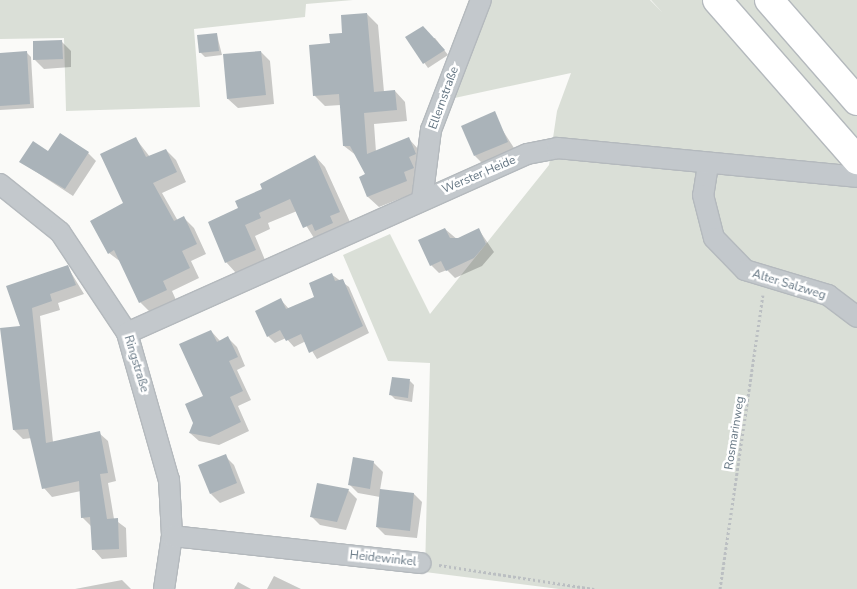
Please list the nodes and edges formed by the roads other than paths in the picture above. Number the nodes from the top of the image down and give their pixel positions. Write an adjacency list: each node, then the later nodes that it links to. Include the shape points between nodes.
1 (480, 0): 9 (street, Ellernstraße, via 431,130)
2 (717, 0): 5 (highway)
3 (769, 0): 4 (highway)
4 (857, 101)
5 (857, 160)
6 (708, 165): 7 (street, Werster Heide); 9 (street, Werster Heide, via 557,148 528,154); 10 (street, Alter Salzweg, via 703,195 714,238 745,270 765,279 828,295)
7 (857, 177)
8 (0, 184): 11 (street, Ringstraße, via 60,232)
9 (422, 200): 11 (street, Werster Heide)
10 (857, 318)
11 (128, 333): 12 (street, Ringstraße, via 169,480)
12 (172, 536): 13 (street, Heidewinkel); 14 (street, Ringstraße)
13 (421, 563)
14 (164, 589)

